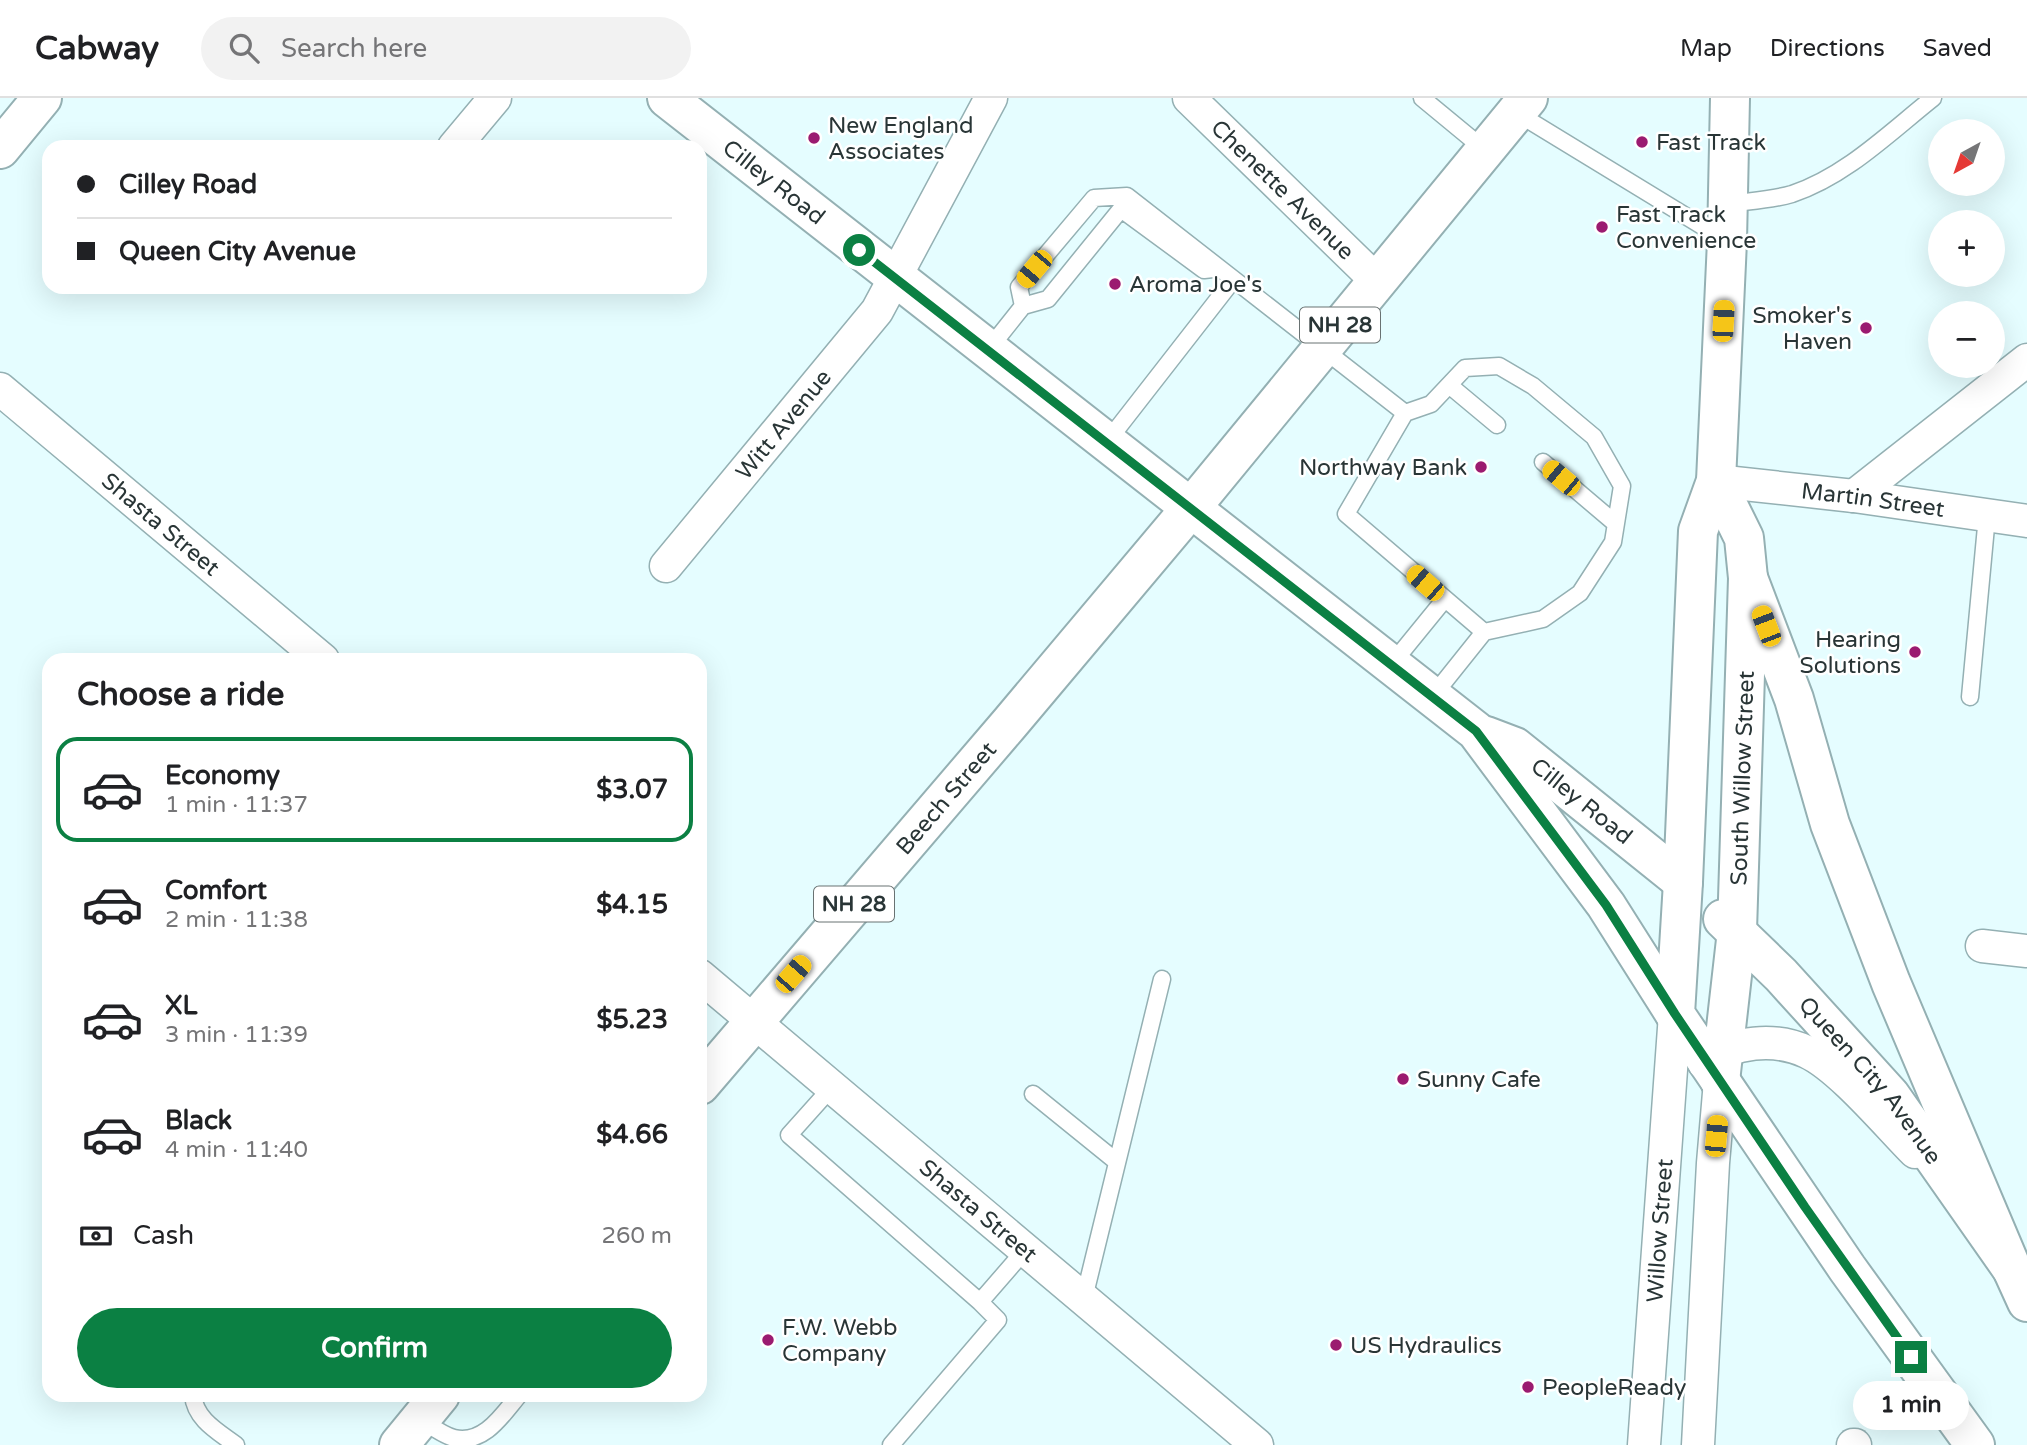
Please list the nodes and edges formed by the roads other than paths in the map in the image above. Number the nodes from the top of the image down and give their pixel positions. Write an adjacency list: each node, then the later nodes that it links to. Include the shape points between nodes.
1 (42, 98): 11 (main road)
2 (495, 98): 10 (street)
3 (667, 98): 16 (main road, Cilley Road)
4 (991, 98): 16 (street)
5 (1189, 98): 18 (street, Chenette Avenue)
6 (1422, 98): 12 (lane)
7 (1730, 98): 13 (main road, South Willow Street)
8 (1933, 98): 13 (lane, via 1822,182 1789,195)
9 (1522, 105): 12 (main road, NH 28); 14 (lane)
10 (460, 140)
11 (0, 149)
12 (1485, 150): 18 (main road, NH 28)
13 (1728, 204): 14 (main road, South Willow Street)
14 (1727, 241): 29 (main road, South Willow Street)
15 (1218, 268): 17 (lane); 19 (lane, via 1205,271 1121,209 1048,299); 19 (lane, via 1127,196 1094,198 1019,287)
16 (896, 278): 21 (main road, Cilley Road); 35 (street, Witt Avenue, via 877,311)
17 (1233, 280): 20 (lane); 27 (lane)
18 (1376, 280): 20 (main road, NH 28)
19 (1023, 306): 21 (lane)
20 (1322, 347): 25 (lane); 31 (main road, NH 28)
21 (988, 350): 27 (main road, Cilley Road)
22 (2027, 360): 30 (street)
23 (1449, 385): 25 (lane, via 1430,404); 26 (lane); 34 (lane, via 1465,368 1499,366 1532,386 1594,437 1622,486)
24 (0, 389): 39 (street, Shasta Street)
25 (1405, 413): 37 (lane, via 1346,514)
26 (1497, 425)
27 (1106, 443): 31 (main road, Cilley Road)
28 (1543, 462): 34 (lane)
29 (1716, 481): 30 (street, Martin Street); 36 (main road, South Willow Street, via 1744,538); 44 (main road, South Willow Street, via 1699,531)
30 (1854, 496): 32 (street, Martin Street)
31 (1190, 509): 40 (main road, Cilley Road); 51 (main road, Beech Street / NH 28)
32 (1987, 516): 33 (street, Martin Street); 42 (lane)
33 (2027, 521)
34 (1616, 524): 38 (lane, via 1613,541 1580,593 1543,619)
35 (666, 566)
36 (1748, 578): 45 (main road, South Willow Street); 60 (main road, via 1891,983)
37 (1444, 600): 38 (lane); 40 (lane)
38 (1484, 632): 41 (lane)
39 (315, 653)
40 (1391, 665): 41 (main road, Cilley Road)
41 (1432, 697): 43 (main road, Cilley Road)
42 (1970, 697)
43 (1476, 731): 44 (main road, Cilley Road, via 1515,747); 50 (main road, Cilley Road, via 1606,905)
44 (1683, 882): 45 (main road, Queen City Avenue); 50 (main road, South Willow Street)
45 (1737, 931): 52 (main road, South Willow Street); 58 (main road, Queen City Avenue, via 1891,1095)
46 (1982, 946): 47 (street)
47 (2027, 951)
48 (1162, 979): 57 (lane)
49 (707, 982): 51 (street, Shasta Street)
50 (1675, 1014): 52 (main road); 55 (street, Willow Street)
51 (754, 1021): 53 (main road, Beech Street / NH 28); 54 (street, Shasta Street)
52 (1717, 1064): 55 (street); 58 (street, via 1738,1046 1764,1042 1818,1058); 70 (street); 71 (main road, via 1847,1268)
53 (707, 1077)
54 (832, 1087): 59 (street, Shasta Street); 62 (lane, via 789,1135)
55 (1670, 1093): 69 (street, Willow Street)
56 (1032, 1094): 57 (lane)
57 (1117, 1162): 61 (lane)
58 (1978, 1220): 60 (main road, Queen City Avenue)
59 (1026, 1249): 61 (street, Shasta Street); 62 (lane)
60 (2020, 1285)
61 (1084, 1298): 68 (street, Shasta Street)
62 (980, 1302): 67 (lane, via 998,1320)
63 (194, 1402): 66 (lane, via 199,1414)
64 (514, 1402): 65 (lane, via 491,1428 466,1439 452,1438)
65 (420, 1419)
66 (236, 1445)
67 (891, 1445)
68 (1258, 1445)
69 (1644, 1445)
70 (1698, 1445)
71 (1975, 1445)

